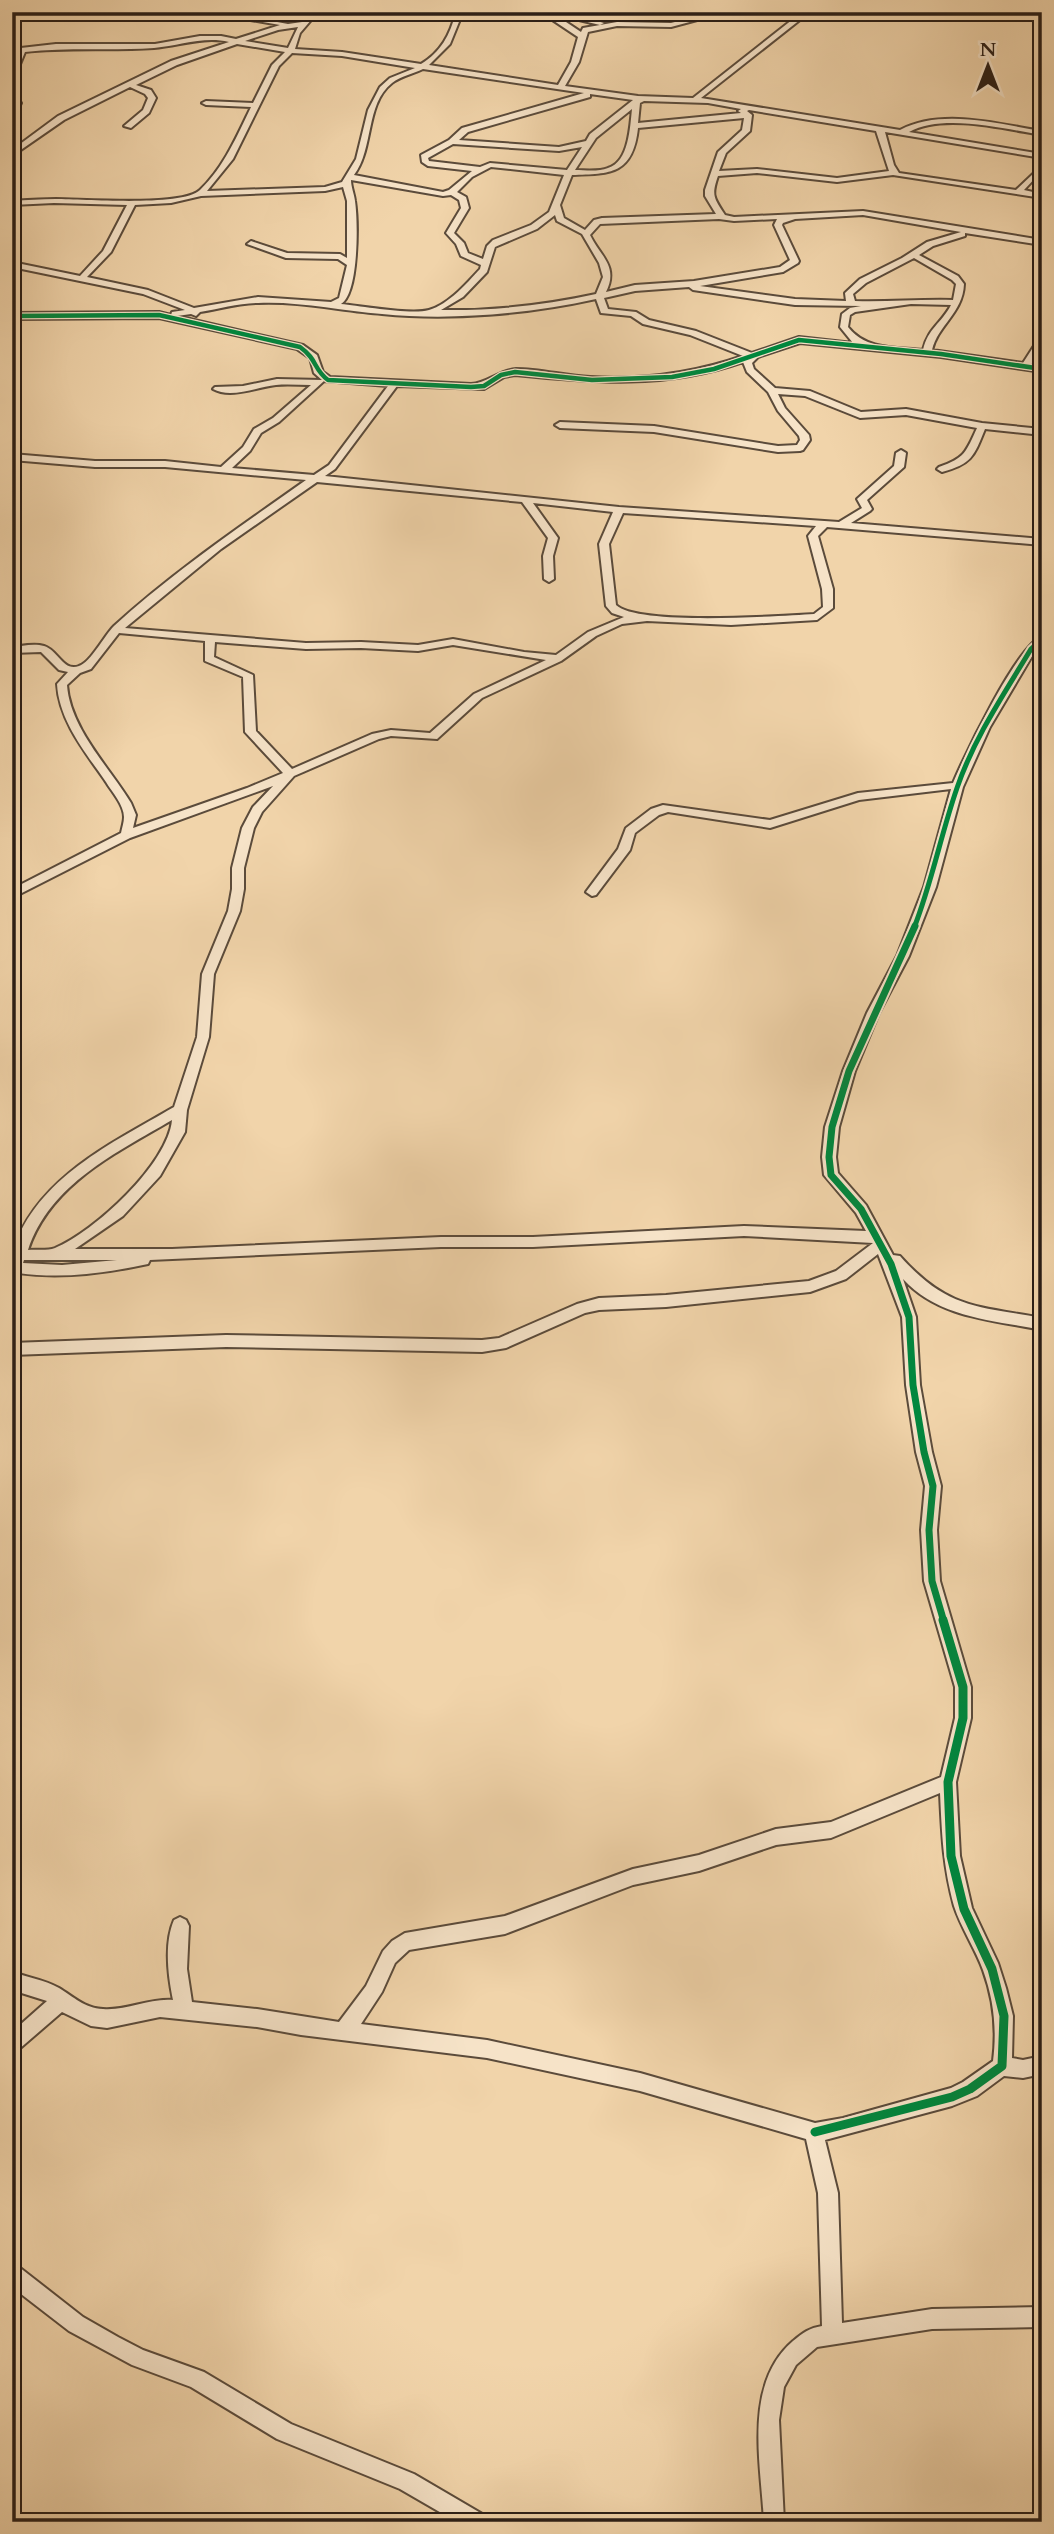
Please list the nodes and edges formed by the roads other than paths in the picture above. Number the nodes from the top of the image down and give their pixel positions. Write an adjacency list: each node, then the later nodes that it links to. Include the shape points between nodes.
1 (33, 12): 9 (street)
2 (207, 12): 11 (street)
3 (315, 12): 10 (street)
4 (460, 12): 18 (street, via 444,51)
5 (547, 12): 13 (street)
6 (555, 12): 12 (street)
7 (724, 12): 12 (street, via 671,25)
8 (807, 12): 24 (street)
9 (12, 19)
10 (304, 24): 11 (street); 16 (street)
11 (290, 25): 14 (street)
12 (612, 25): 13 (street, via 586,30)
13 (582, 36): 21 (street, via 575,62)
14 (242, 41): 15 (street, via 207,38 155,46); 16 (street); 20 (street, via 200,52)
15 (22, 50): 17 (street); 19 (street)
16 (290, 50): 18 (street); 28 (street, via 276,65)
17 (12, 51)
18 (423, 67): 21 (street); 47 (street, via 397,75 383,88 370,113 366,148)
19 (12, 74)
20 (130, 85): 32 (street, via 152,98 146,111); 38 (street, via 61,118)
21 (559, 88): 22 (street)
22 (598, 93): 23 (street); 36 (street, via 470,128)
23 (649, 97): 24 (street); 25 (street)
24 (696, 99): 26 (street)
25 (637, 100): 31 (street); 37 (street)
26 (708, 101): 29 (street); 30 (street, via 702,110)
27 (206, 103): 28 (street)
28 (256, 105): 49 (street, via 229,159)
29 (747, 112): 30 (street); 33 (street); 45 (street, via 746,131 722,152)
30 (704, 120): 31 (street)
31 (634, 125): 43 (street, via 629,147 615,169)
32 (128, 126)
33 (878, 128): 35 (street); 44 (street)
34 (1042, 132): 35 (street, via 927,122 913,124)
35 (901, 133): 41 (street)
36 (452, 142): 37 (street, via 559,149); 42 (street, via 424,159)
37 (589, 143): 43 (street)
38 (23, 145): 39 (street); 40 (street)
39 (12, 146)
40 (12, 154)
41 (1042, 156)
42 (480, 169): 43 (street, via 496,165); 48 (street)
43 (569, 173): 54 (street)
44 (893, 173): 45 (street, via 837,180 757,171); 50 (street)
45 (714, 174): 55 (street, via 709,196)
46 (1034, 175): 50 (street, via 1020,190)
47 (348, 181): 48 (street); 49 (street, via 325,189); 63 (street)
48 (452, 192): 64 (street, via 463,199 465,208 450,233 464,254)
49 (201, 194): 53 (street)
50 (1023, 194): 51 (street)
51 (1042, 196)
52 (12, 203): 53 (street)
53 (132, 203): 65 (street, via 107,252)
54 (557, 206): 58 (street, via 560,219); 64 (street, via 534,227 491,246)
55 (721, 216): 56 (street); 58 (street, via 602,220)
56 (792, 217): 57 (street, via 863,214); 66 (street, via 778,225 794,256 792,265)
57 (974, 232): 59 (street); 61 (street, via 936,241)
58 (586, 234): 67 (street, via 608,271)
59 (1042, 243)
60 (251, 244): 63 (street, via 286,255 340,257)
61 (914, 255): 70 (street, via 957,281); 71 (street, via 854,288)
62 (12, 264): 65 (street)
63 (351, 264): 68 (street)
64 (486, 264): 77 (street, via 460,295)
65 (82, 278): 76 (street, via 145,292)
66 (678, 285): 67 (street); 71 (street, via 759,298)
67 (599, 297): 77 (street, via 554,306); 78 (street, via 604,311)
68 (343, 299): 74 (street); 75 (street)
69 (630, 303): 78 (street)
70 (956, 303): 72 (street); 84 (street, via 944,325 931,335)
71 (851, 304): 72 (street)
72 (881, 304): 83 (street, via 846,314 848,335)
73 (231, 305): 74 (street, via 258,300); 76 (street); 81 (street)
74 (332, 305): 75 (street)
75 (351, 308): 77 (street)
76 (195, 312): 79 (street); 81 (street)
77 (429, 313)
78 (624, 313): 85 (street)
79 (159, 315): 80 (street); 81 (street)
80 (12, 316)
81 (213, 327): 89 (street, via 305,350 314,357 322,375)
82 (1042, 340): 86 (street)
83 (868, 346): 84 (street); 85 (street, via 799,340)
84 (928, 352): 86 (street)
85 (753, 357): 91 (street, via 673,377 592,386 571,378 516,372 480,387); 93 (street, via 747,362 750,370)
86 (1026, 366): 87 (street)
87 (1042, 369)
88 (320, 382): 89 (street); 90 (street); 94 (street)
89 (341, 382): 91 (street)
90 (295, 383): 92 (street); 94 (street)
91 (393, 385): 100 (street)
92 (218, 389)
93 (772, 391): 95 (street, via 804,435 800,448 778,449 645,428); 96 (street, via 807,393 860,415 906,412)
94 (290, 406): 102 (street, via 257,431 247,449)
95 (559, 425)
96 (982, 426): 97 (street); 101 (street, via 972,453)
97 (1042, 432)
98 (901, 453): 108 (street, via 899,467 862,499 867,509)
99 (12, 457): 102 (street)
100 (332, 467): 103 (street); 104 (street)
101 (942, 469)
102 (222, 471): 103 (street)
103 (319, 479): 104 (street); 112 (street, via 216,547)
104 (338, 480): 105 (street)
105 (525, 499): 106 (street); 110 (street, via 553,537)
106 (620, 510): 107 (street); 111 (street, via 604,544 611,606)
107 (824, 524): 108 (street); 111 (street, via 813,536 829,599 828,608 817,617 731,622)
108 (841, 525): 109 (street)
109 (1042, 542)
110 (549, 579)
111 (637, 618): 116 (street, via 600,629)
112 (116, 630): 114 (street); 117 (street, via 93,662)
113 (1042, 639): 119 (street, via 1031,649 984,727)
114 (210, 640): 116 (street, via 418,648 453,642); 118 (street, via 209,659 248,675 251,732)
115 (12, 650): 117 (street, via 44,649 64,668)
116 (559, 658): 118 (street, via 478,696 433,737 376,736)
117 (76, 671): 120 (street, via 62,684 62,694 77,728 125,803 130,815)
118 (290, 774): 120 (street); 123 (street, via 257,810 248,828 234,911 208,974 203,1037)
119 (957, 787): 121 (street, via 881,793 771,824 667,808 630,831 624,850); 125 (street, via 930,887 849,1071 829,1143 831,1175 861,1209)
120 (126, 835): 122 (street)
121 (592, 892)
122 (12, 894)
123 (180, 1110): 124 (street, via 90,1162 49,1200); 127 (street, via 178,1132 155,1172 104,1223)
124 (27, 1232): 127 (street, via 33,1246); 128 (street)
125 (879, 1241): 126 (street, via 744,1231); 129 (street, via 912,1279 938,1300 952,1307); 130 (street, via 841,1275 810,1286 599,1304 501,1344 457,1348 226,1341); 131 (street, via 909,1317 913,1385 933,1486 929,1530 932,1581 962,1681 963,1718)
126 (172, 1254): 127 (street); 128 (street, via 82,1270 49,1271)
127 (48, 1256): 128 (street)
128 (14, 1263)
129 (1042, 1324)
130 (12, 1349)
131 (948, 1782): 136 (street, via 831,1830 776,1838 699,1863 633,1877 505,1925 405,1942 391,1951 362,2011); 139 (street, via 949,1839 957,1881 964,1909 992,1969 1004,2016)
132 (180, 1926): 135 (street, via 178,1978)
133 (12, 1981): 134 (street)
134 (61, 2001): 135 (street, via 91,2017 107,2019 160,2008); 137 (street)
135 (185, 2011): 136 (street)
136 (343, 2031): 140 (street, via 486,2049 596,2071)
137 (12, 2044)
138 (1042, 2065): 139 (street, via 1023,2069)
139 (1002, 2066): 140 (street, via 952,2097)
140 (815, 2132): 143 (street, via 828,2193)
141 (12, 2274): 144 (street, via 76,2324 111,2344 205,2383 284,2432 407,2481)
142 (1042, 2317): 143 (street, via 932,2319)
143 (832, 2334): 145 (street, via 812,2338 789,2358 774,2385 769,2420)
144 (477, 2522)
145 (774, 2522)

